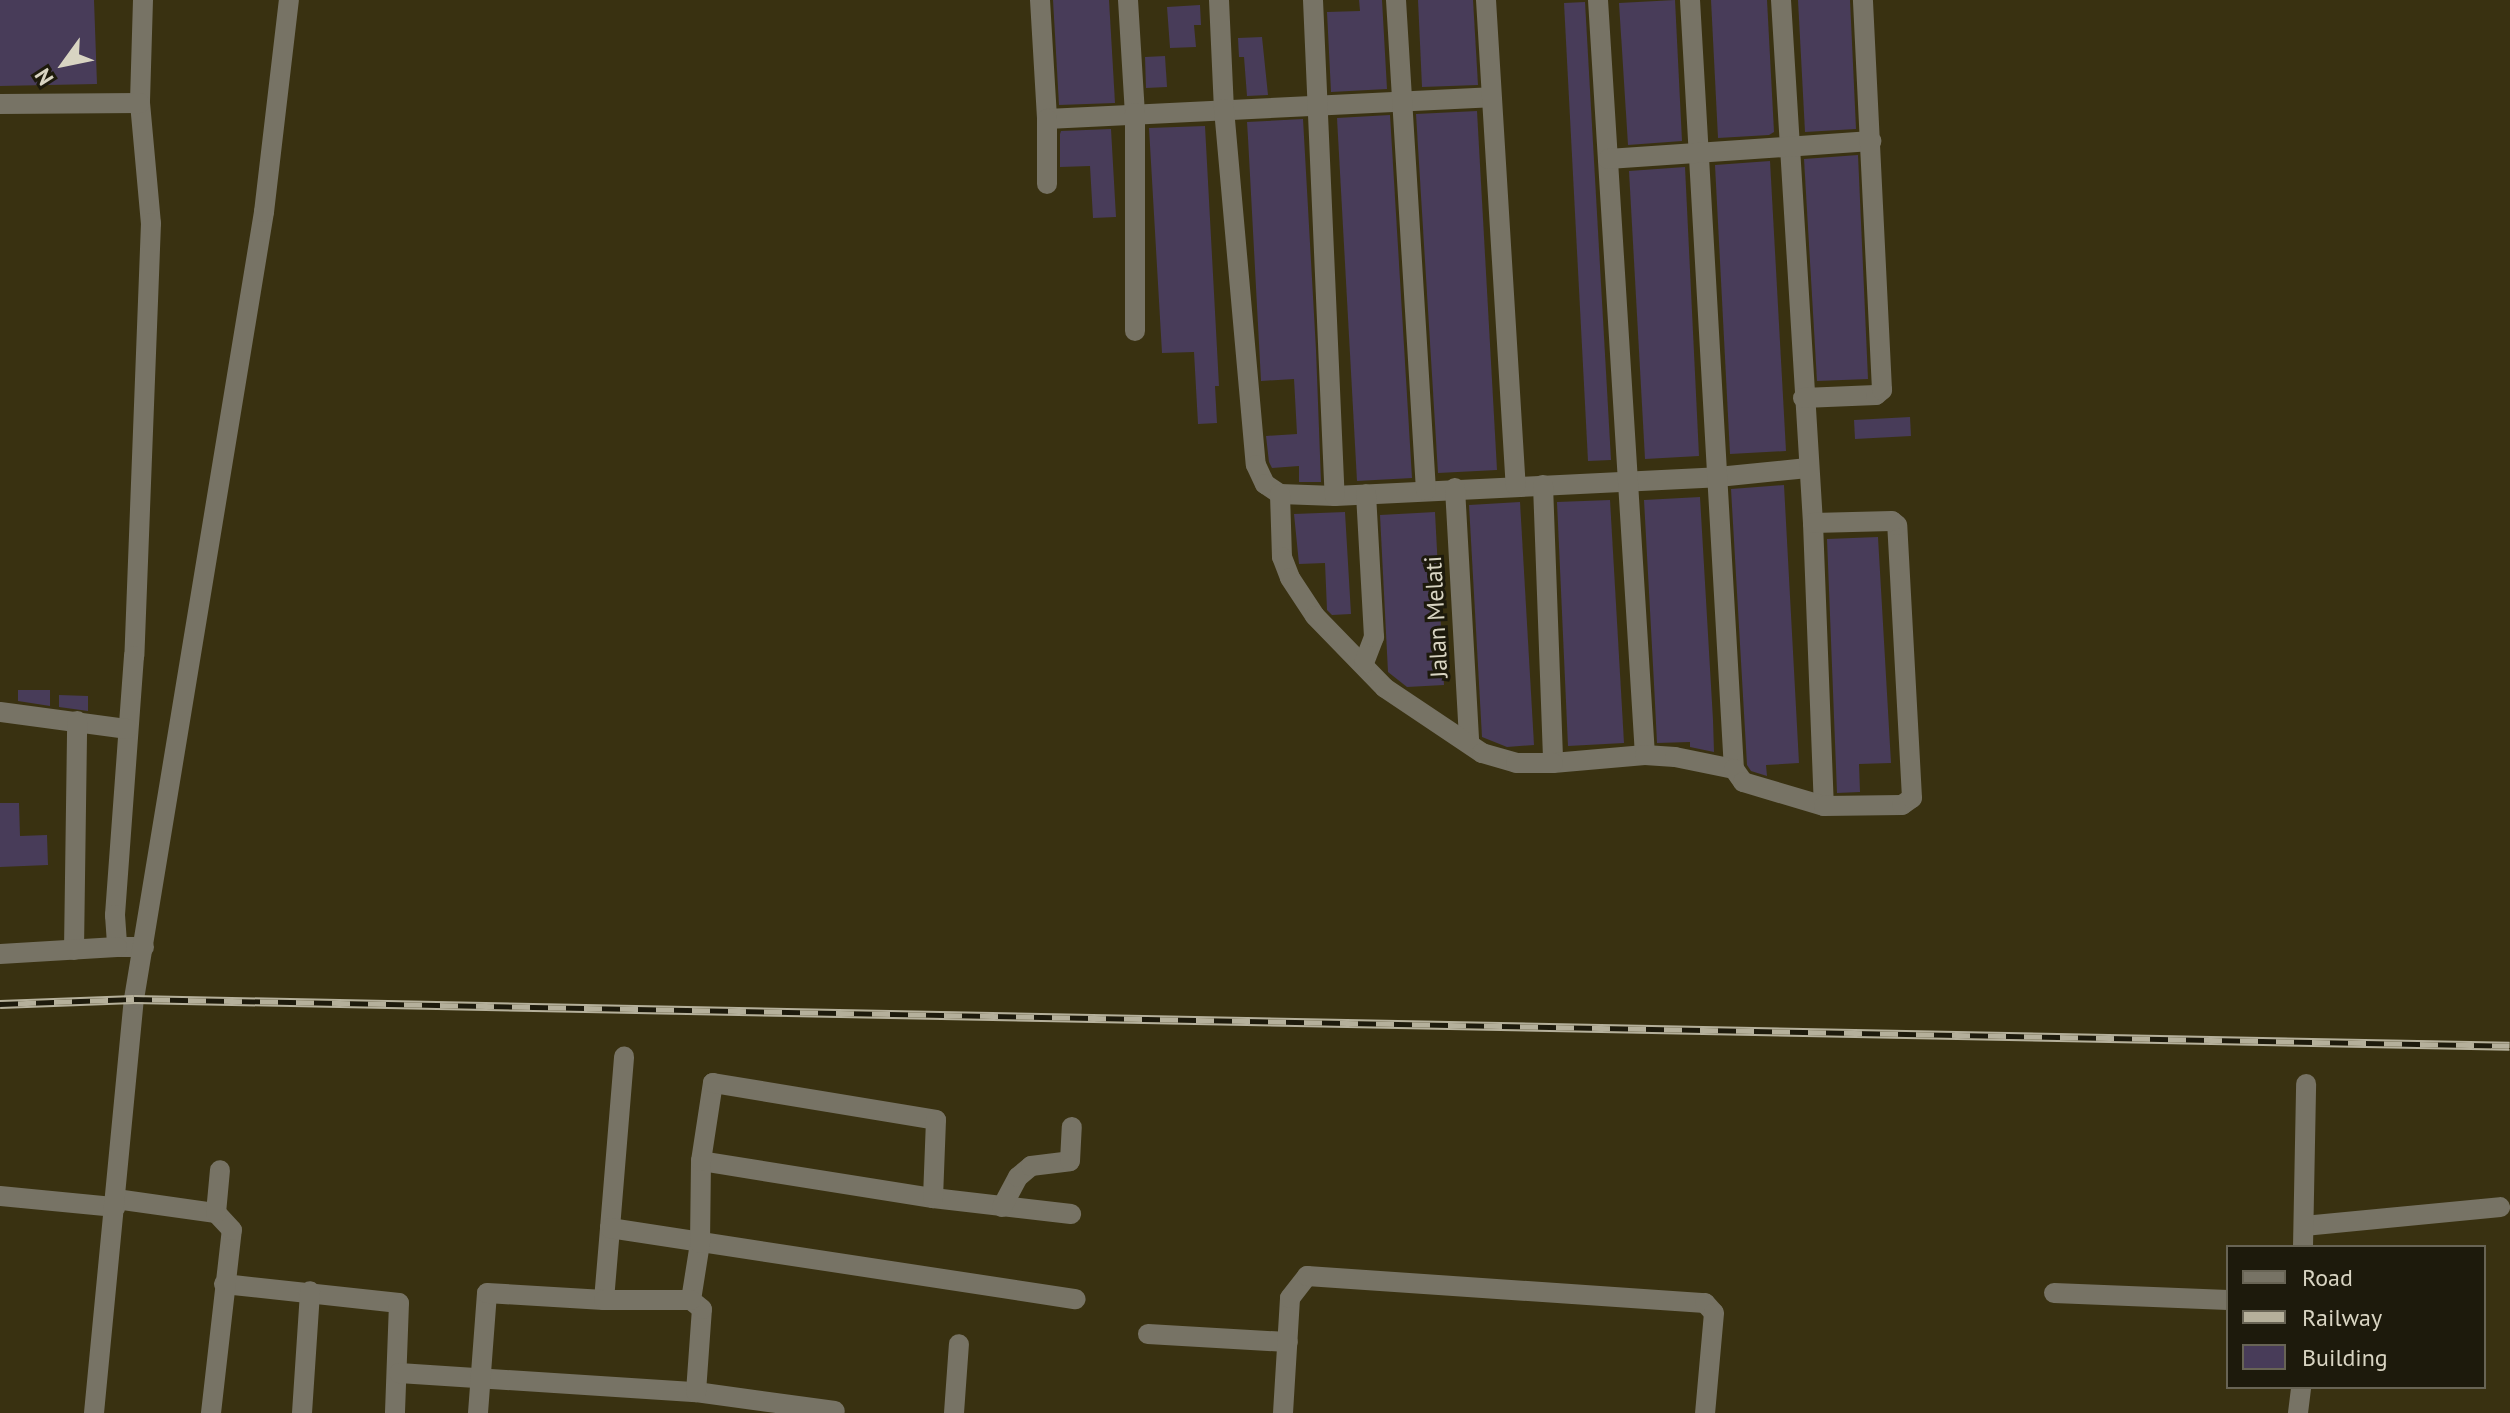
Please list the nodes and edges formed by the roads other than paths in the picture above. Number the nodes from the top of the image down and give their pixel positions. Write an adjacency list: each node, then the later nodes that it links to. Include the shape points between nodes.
1 (143, 0): 14 (street)
2 (289, 0): 49 (street, via 264,212)
3 (1040, 0): 20 (street)
4 (1128, 0): 19 (street)
5 (1219, 0): 18 (street)
6 (1313, 0): 17 (street)
7 (1396, 0): 16 (street)
8 (1486, 0): 13 (street)
9 (1598, 0): 24 (street)
10 (1690, 0): 23 (street)
11 (1781, 0): 22 (street)
12 (1863, 0): 21 (street)
13 (1490, 97): 16 (street); 31 (street)
14 (140, 103): 15 (street); 42 (street, via 151,223)
15 (0, 104)
16 (1403, 104): 17 (street); 34 (street)
17 (1316, 105): 18 (street); 37 (street)
18 (1224, 109): 19 (street); 35 (street, via 1256,465 1265,484)
19 (1135, 113): 20 (street); 26 (street)
20 (1047, 119): 25 (street)
21 (1871, 141): 22 (street); 27 (street, via 1882,390 1876,395)
22 (1788, 144): 23 (street); 27 (street)
23 (1698, 152): 24 (street); 29 (street)
24 (1608, 159): 30 (street)
25 (1047, 184)
26 (1135, 331)
27 (1803, 398): 28 (street)
28 (1808, 468): 29 (street); 38 (street)
29 (1718, 477): 30 (street); 46 (street)
30 (1629, 481): 32 (street); 44 (street)
31 (1516, 485): 32 (street); 33 (street)
32 (1543, 485): 45 (street)
33 (1455, 488): 34 (street); 43 (street, Jalan Melati)
34 (1426, 490): 36 (street)
35 (1280, 494): 37 (street); 39 (street, via 1282,557 1290,578 1315,616)
36 (1366, 494): 37 (street); 39 (street, via 1374,637)
37 (1335, 496)
38 (1813, 523): 47 (street); 47 (street, via 1897,525 1912,798 1902,805)
39 (1364, 663): 43 (street, via 1385,688)
40 (0, 712): 41 (street)
41 (77, 721): 42 (street); 50 (street)
42 (128, 729): 48 (street)
43 (1469, 742): 45 (street, via 1482,753 1516,763)
44 (1645, 755): 45 (street); 46 (street)
45 (1553, 763)
46 (1734, 769): 47 (street, via 1743,782)
47 (1824, 806)
48 (117, 947): 49 (street); 50 (street)
49 (144, 947): 59 (street, via 134,999)
50 (74, 950): 51 (street)
51 (0, 954)
52 (624, 1057): 65 (street)
53 (2306, 1084): 64 (street)
54 (1072, 1127): 60 (street, via 1070,1161 1031,1166 1018,1177)
55 (701, 1161): 58 (street); 58 (street, via 711,1087 718,1082 936,1120); 66 (street)
56 (220, 1170): 62 (street)
57 (0, 1196): 59 (street)
58 (933, 1198): 60 (street)
59 (115, 1203): 62 (street); 83 (street)
60 (1002, 1207): 63 (street)
61 (2500, 1207): 64 (street)
62 (216, 1213): 68 (street, via 232,1230)
63 (1071, 1214)
64 (2304, 1226): 67 (street)
65 (610, 1228): 66 (street); 72 (street)
66 (700, 1243): 71 (street); 73 (street)
67 (2303, 1245)
68 (224, 1284): 69 (street); 84 (street)
69 (310, 1291): 78 (street, via 399,1303); 85 (street)
70 (2054, 1293): 74 (street)
71 (1076, 1299)
72 (604, 1300): 73 (street); 79 (street, via 487,1293)
73 (691, 1300): 81 (street, via 702,1309)
74 (2226, 1300)
75 (1148, 1334): 76 (street)
76 (1288, 1342): 89 (street); 90 (street, via 1290,1298 1307,1276 1705,1303 1714,1313)
77 (959, 1344): 88 (street)
78 (399, 1373): 79 (street); 86 (street)
79 (481, 1378): 81 (street); 87 (street)
80 (2301, 1389): 91 (street)
81 (696, 1392): 82 (street)
82 (835, 1411)
83 (94, 1413)
84 (211, 1413)
85 (302, 1413)
86 (395, 1413)
87 (478, 1413)
88 (954, 1413)
89 (1283, 1413)
90 (1705, 1413)
91 (2298, 1413)

